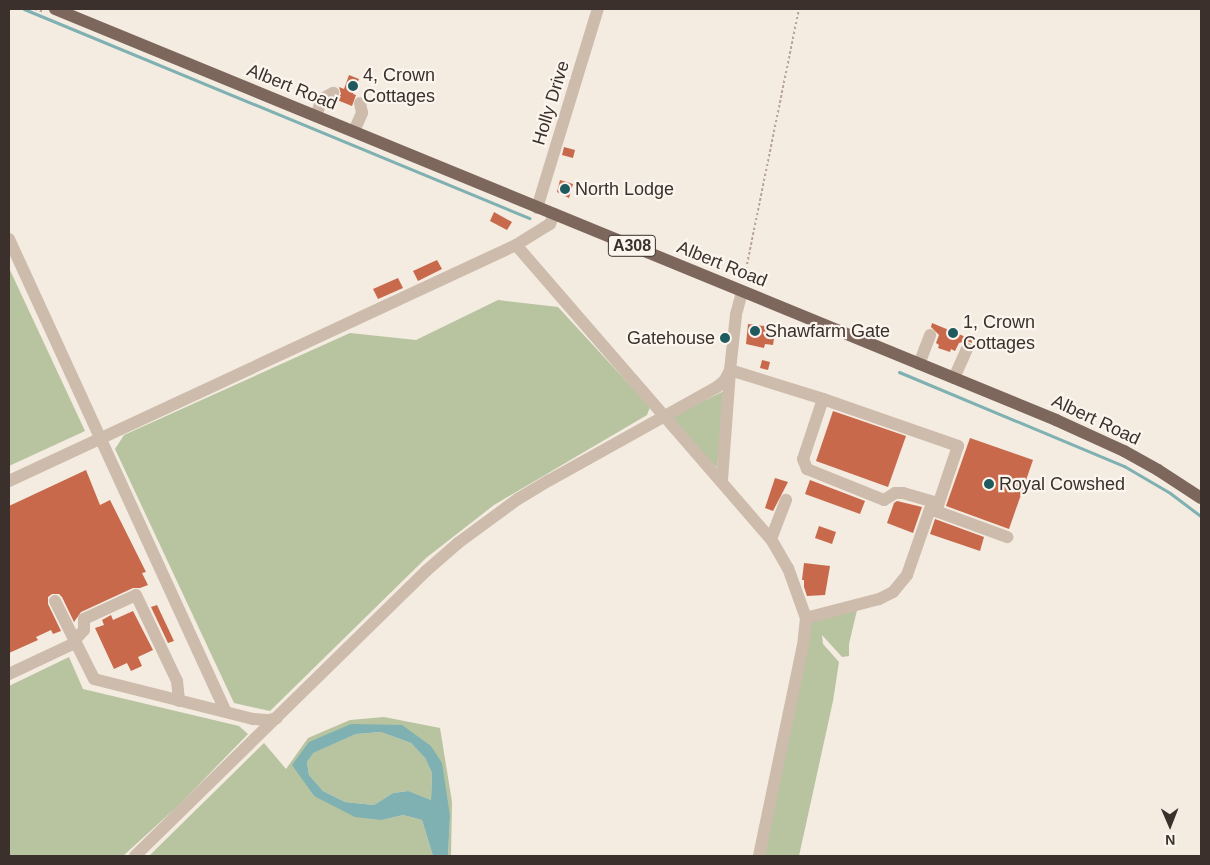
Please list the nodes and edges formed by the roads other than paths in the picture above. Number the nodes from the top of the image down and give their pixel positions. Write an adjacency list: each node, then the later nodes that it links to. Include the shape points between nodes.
1 (55, 9): 5 (main road, Albert Road / A308)
2 (598, 9): 7 (lane, Holly Drive)
3 (333, 93): 5 (lane, via 322,99)
4 (360, 103): 6 (lane, via 362,113)
5 (316, 116): 6 (main road, Albert Road / A308)
6 (354, 131): 7 (main road, Albert Road / A308)
7 (537, 208): 8 (main road, Albert Road / A308)
8 (554, 214): 10 (lane, via 550,224); 11 (main road, Albert Road / A308)
9 (9, 239): 19 (lane)
10 (516, 245): 18 (lane); 19 (lane)
11 (742, 292): 14 (main road, Albert Road / A308); 15 (lane)
12 (930, 335): 14 (lane)
13 (967, 349): 16 (lane)
14 (920, 364): 16 (main road, Albert Road / A308)
15 (730, 370): 17 (lane); 18 (lane, via 717,387); 20 (lane)
16 (954, 378): 22 (main road, Albert Road / A308, via 1124,451)
17 (823, 399): 24 (lane, via 958,446); 24 (lane, via 803,459 807,469 884,500 895,493 903,493)
18 (662, 416): 20 (lane); 33 (lane, via 518,500 458,543)
19 (99, 438): 21 (lane); 32 (lane)
20 (722, 480): 26 (lane)
21 (9, 481)
22 (1201, 498)
23 (786, 500): 26 (lane)
24 (938, 507): 25 (lane); 28 (lane, via 930,508 906,574 894,592)
25 (1007, 537)
26 (771, 539): 28 (lane, via 788,568)
27 (55, 601): 29 (lane)
28 (806, 618): 35 (lane)
29 (74, 642): 30 (lane); 31 (lane, via 94,679); 31 (lane, via 84,630 84,620 136,595 177,681)
30 (9, 674)
31 (179, 701): 32 (lane)
32 (226, 712): 33 (lane, via 263,720)
33 (276, 718): 34 (lane)
34 (136, 856)
35 (760, 856)

